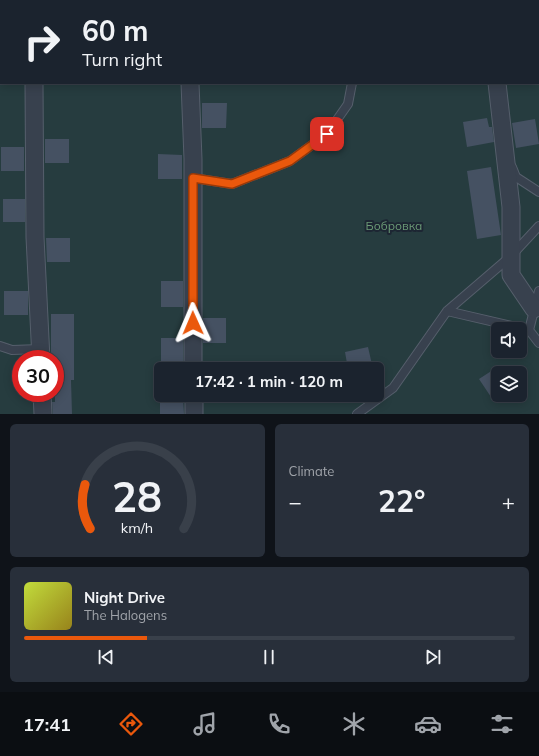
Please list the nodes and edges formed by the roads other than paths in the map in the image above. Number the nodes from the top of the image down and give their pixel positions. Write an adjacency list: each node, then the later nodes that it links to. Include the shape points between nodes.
1 (34, 84): 17 (street, via 35,237)
2 (190, 84): 6 (street)
3 (352, 84): 6 (lane, via 348,104 327,134 290,161 232,184)
4 (497, 84): 5 (street)
5 (505, 154): 7 (lane, via 516,177); 9 (street, via 511,207)
6 (193, 178): 18 (street)
7 (539, 192)
8 (539, 226): 9 (lane)
9 (511, 256): 11 (street, via 511,275); 12 (lane)
10 (539, 290): 11 (lane)
11 (534, 308): 13 (lane)
12 (447, 311): 13 (lane); 23 (lane, via 393,388)
13 (529, 330): 14 (lane)
14 (539, 343)
15 (0, 346): 16 (lane)
16 (12, 350)
17 (40, 350)
18 (194, 362)
19 (42, 402): 21 (street)
20 (194, 402): 22 (street)
21 (43, 414)
22 (194, 414)
23 (357, 414)

